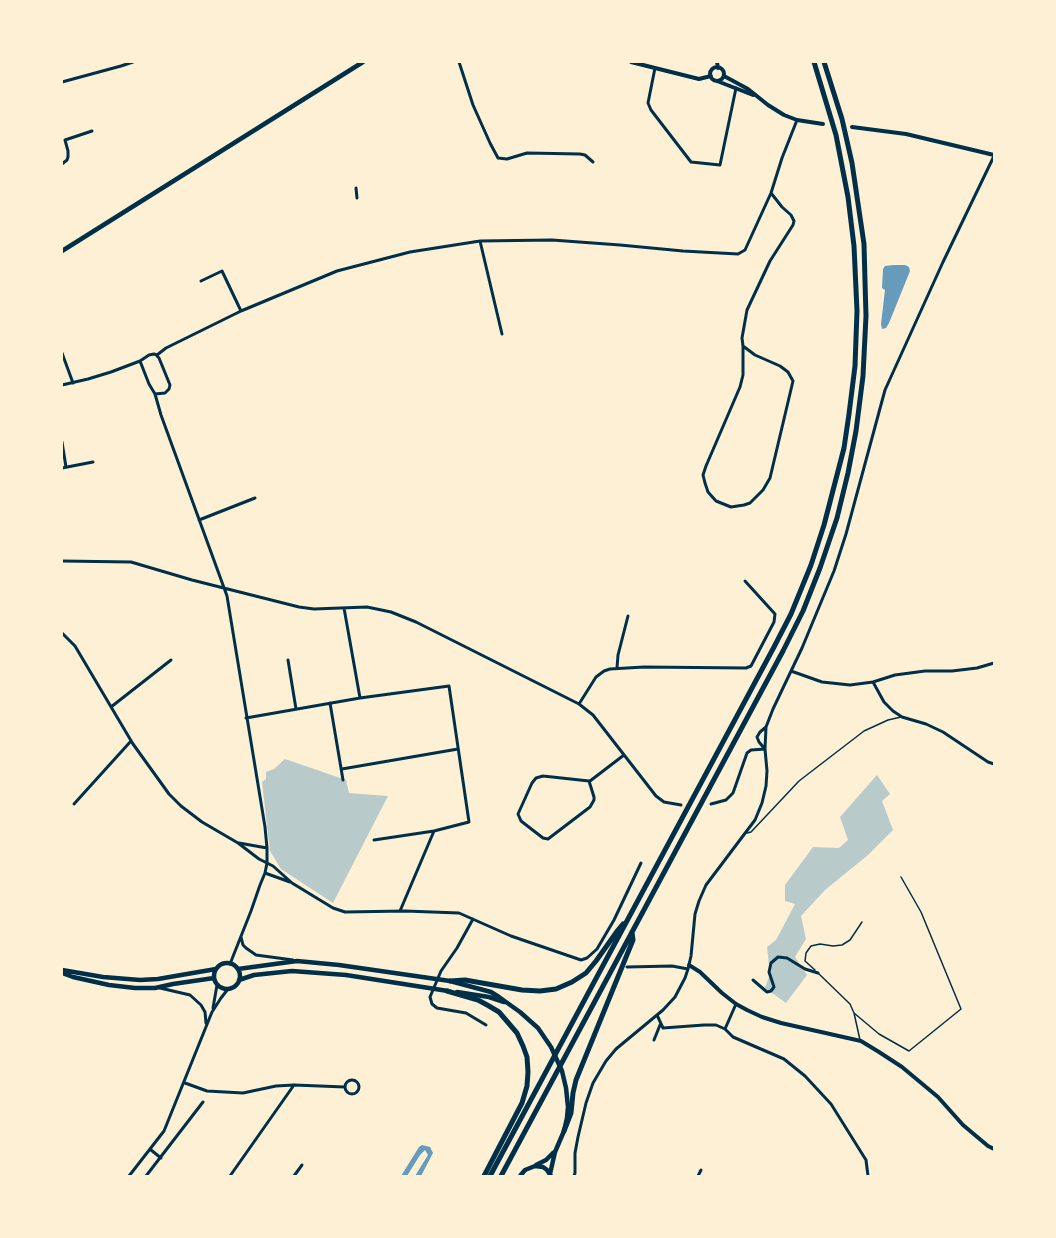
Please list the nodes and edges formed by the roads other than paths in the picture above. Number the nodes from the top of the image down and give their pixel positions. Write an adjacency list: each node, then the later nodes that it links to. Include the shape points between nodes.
1 (133, 62): 15 (street)
2 (363, 62): 29 (main road)
3 (459, 62): 23 (street, via 473,105 498,158 527,153 580,154)
4 (632, 62): 9 (street)
5 (717, 62): 10 (street)
6 (810, 62): 11 (highway)
7 (814, 62): 11 (highway)
8 (824, 62): 91 (highway, via 846,135 864,244 863,376 848,473 837,518 802,611)
9 (655, 68): 12 (street, via 699,79); 16 (street, via 648,103 691,162 720,165)
10 (718, 68): 12 (street, via 712,70); 13 (street)
11 (817, 70): 89 (highway, via 836,135 854,246 855,366 844,448 811,565 791,614)
12 (711, 76): 14 (street)
13 (724, 76): 14 (street); 17 (street)
14 (717, 81): 16 (street)
15 (62, 82)
16 (736, 88): 17 (street)
17 (759, 98): 18 (street)
18 (797, 120): 19 (street); 26 (street)
19 (823, 124)
20 (852, 127): 22 (street, via 906,134)
21 (92, 131): 24 (street, via 65,140 68,157)
22 (994, 155): 56 (street, via 885,390 834,571)
23 (593, 162)
24 (62, 164)
25 (356, 188): 27 (street)
26 (771, 193): 28 (street, via 745,250 738,254 552,240); 33 (street, via 793,218 793,225 770,261 747,310)
27 (357, 198)
28 (480, 241): 31 (street, via 410,252 337,271); 32 (street)
29 (62, 251)
30 (201, 281): 31 (street, via 222,271)
31 (241, 311): 35 (street)
32 (502, 334)
33 (743, 346): 33 (street, via 740,387 703,475 708,492 730,507 756,498 770,478 793,381 780,366)
34 (62, 352): 37 (street)
35 (157, 355): 36 (street); 39 (street, via 170,385 165,393)
36 (140, 361): 37 (street); 39 (street)
37 (73, 382): 38 (street)
38 (62, 385)
39 (155, 394): 45 (street)
40 (62, 442): 43 (street)
41 (93, 462): 43 (street)
42 (62, 468): 43 (street)
43 (66, 468)
44 (255, 498): 45 (street)
45 (199, 520): 48 (street)
46 (62, 561): 48 (street, via 131,562)
47 (745, 581): 55 (street, via 775,614 751,666)
48 (224, 588): 49 (street, via 299,607); 64 (street)
49 (344, 608): 58 (street); 60 (street, via 367,607 416,622)
50 (628, 616): 55 (street)
51 (62, 633): 61 (street, via 75,646)
52 (171, 660): 61 (street)
53 (288, 660): 62 (street)
54 (994, 663): 57 (street, via 895,675)
55 (616, 668): 60 (street, via 596,677)
56 (791, 671): 57 (street, via 822,682); 65 (street)
57 (873, 682): 63 (street, via 884,702)
58 (360, 698): 59 (street); 67 (street, via 449,686)
59 (330, 703): 62 (street); 71 (street)
60 (579, 704): 69 (street, via 593,715)
61 (111, 707): 66 (street)
62 (296, 708): 64 (street)
63 (902, 717): 70 (street, via 943,732); 78 (lane, via 864,731 799,781 752,831)
64 (246, 718): 81 (street)
65 (766, 727): 68 (street); 68 (street, via 757,737)
66 (131, 741): 74 (street); 80 (street, via 181,806)
67 (458, 749): 71 (street); 77 (street, via 470,822)
68 (765, 749): 75 (street, via 747,753 733,793 726,800); 78 (street, via 767,771 762,803)
69 (624, 755): 73 (street); 76 (street, via 660,800)
70 (994, 764)
71 (342, 770): 72 (street)
72 (342, 780)
73 (589, 781): 73 (street, via 536,778 518,817 548,838 592,804)
74 (74, 804)
75 (711, 804)
76 (681, 805)
77 (434, 831): 79 (street); 87 (street)
78 (743, 835): 96 (street, via 699,900)
79 (374, 840)
80 (238, 843): 81 (street); 82 (street)
81 (267, 848): 82 (street)
82 (267, 863): 84 (street); 86 (street)
83 (641, 863): 88 (street, via 614,920 587,958 581,960)
84 (265, 873): 86 (street); 92 (street)
85 (901, 877): 112 (lane, via 921,912 961,1009 909,1051 879,1035)
86 (292, 882): 87 (street, via 345,912)
87 (400, 911): 88 (street, via 459,913)
88 (473, 919): 114 (street, via 430,997 437,1008 466,1013)
89 (629, 919): 104 (highway, via 586,973 556,988 522,990 465,980); 138 (highway)
90 (862, 922): 100 (lane, via 842,945 811,946 805,961)
91 (632, 932): 124 (highway, via 633,940 576,1080); 139 (highway)
92 (241, 934): 93 (street, via 243,945 250,952); 94 (street)
93 (297, 961): 98 (main road); 104 (main road)
94 (230, 964): 97 (main road); 98 (main road)
95 (627, 967): 96 (street)
96 (689, 967): 110 (street); 113 (street, via 675,997)
97 (216, 969): 99 (main road, via 140,980); 101 (main road)
98 (238, 969): 102 (main road)
99 (62, 971): 106 (main road, via 110,986)
100 (818, 974): 103 (street, via 778,957 769,972 774,987 771,991); 112 (lane, via 850,1004)
101 (214, 978): 105 (main road); 106 (main road)
102 (239, 980): 107 (main road); 108 (main road, via 292,971)
103 (753, 980)
104 (447, 981): 109 (main road, via 491,992)
105 (217, 985): 107 (main road); 111 (street)
106 (158, 987): 116 (street, via 196,999 205,1012)
107 (228, 989): 111 (street)
108 (447, 991): 109 (main road); 137 (highway, via 478,1000 499,1012 517,1033 527,1057 527,1086 522,1103)
109 (509, 1004): 124 (main road, via 530,1020 557,1060 568,1107)
110 (736, 1004): 117 (street); 119 (street, via 781,1023)
111 (212, 1012): 116 (street)
112 (854, 1013): 119 (lane)
113 (657, 1015): 115 (street); 141 (street, via 616,1049 597,1075 578,1137)
114 (486, 1025)
115 (660, 1025): 117 (street, via 716,1025); 118 (street)
116 (206, 1028): 120 (street)
117 (725, 1029): 143 (street, via 734,1037 784,1059 805,1076 849,1131 866,1160)
118 (654, 1040)
119 (861, 1041): 125 (street, via 902,1067)
120 (185, 1083): 121 (street, via 207,1091 243,1093); 126 (street)
121 (294, 1085): 122 (street); 135 (street)
122 (345, 1087): 122 (street, via 353,1094 359,1085 351,1080)
123 (203, 1102): 128 (street)
124 (564, 1131): 127 (main road)
125 (994, 1149)
126 (151, 1150): 128 (street); 133 (street)
127 (555, 1152): 130 (main road); 132 (main road)
128 (161, 1158): 134 (street)
129 (302, 1165): 136 (street)
130 (535, 1166): 132 (main road, via 543,1167); 140 (main road)
131 (701, 1170): 142 (street)
132 (551, 1175)
133 (129, 1176)
134 (146, 1176)
135 (230, 1176)
136 (294, 1176)
137 (484, 1176)
138 (490, 1176)
139 (501, 1176)
140 (520, 1176)
141 (574, 1176)
142 (698, 1176)
143 (868, 1176)

